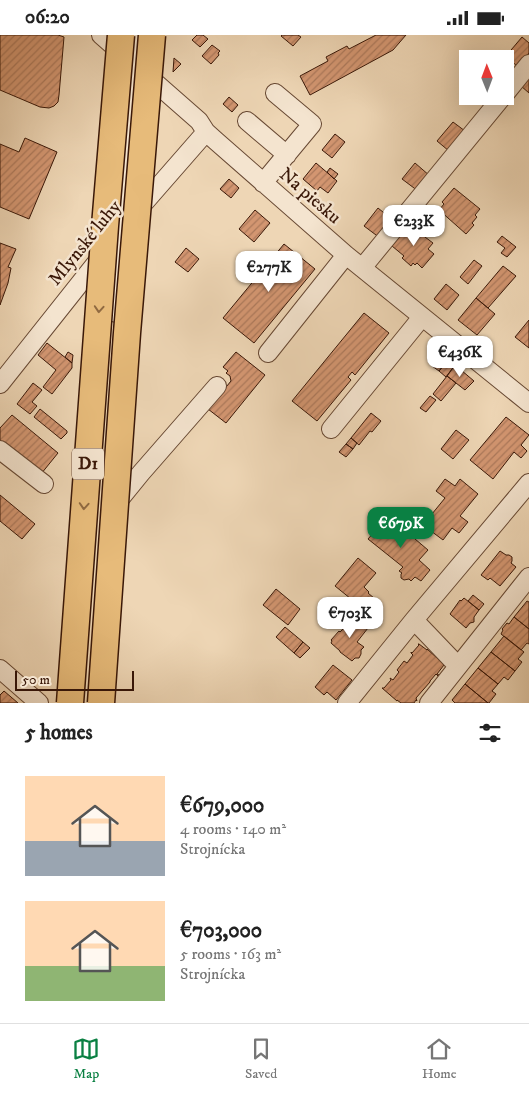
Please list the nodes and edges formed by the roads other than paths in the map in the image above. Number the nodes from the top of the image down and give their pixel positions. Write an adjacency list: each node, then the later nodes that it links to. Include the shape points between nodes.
1 (101, 35): 5 (street, Na piesku)
2 (121, 35): 32 (highway, D1, one-way to 32, bridge)
3 (137, 35): 5 (street)
4 (152, 35): 34 (highway, D1, bridge)
5 (135, 64): 11 (street, Na piesku, via 199,121); 14 (street)
6 (529, 64): 7 (street)
7 (514, 83)
8 (275, 93): 12 (street, via 312,123)
9 (496, 105): 16 (street)
10 (248, 121): 12 (street)
11 (206, 132): 13 (street, Na piesku); 14 (street, Mlynské luhy)
12 (287, 155): 13 (street)
13 (263, 183): 15 (street, Na piesku)
14 (121, 231): 19 (street, Mlynské luhy); 26 (street)
15 (346, 255): 16 (street, Na piesku); 18 (street)
16 (362, 268): 17 (street, Na piesku)
17 (422, 317): 21 (street, Na piesku); 22 (street)
18 (268, 353)
19 (0, 384)
20 (217, 385): 26 (street)
21 (529, 403)
22 (331, 429)
23 (0, 449): 25 (street)
24 (529, 483): 28 (street)
25 (44, 484)
26 (104, 519): 33 (street)
27 (529, 577): 29 (street)
28 (414, 619): 29 (street); 35 (street)
29 (458, 666): 36 (street)
30 (0, 669): 31 (street)
31 (39, 703)
32 (70, 703)
33 (90, 703)
34 (101, 703)
35 (347, 703)
36 (429, 703)

